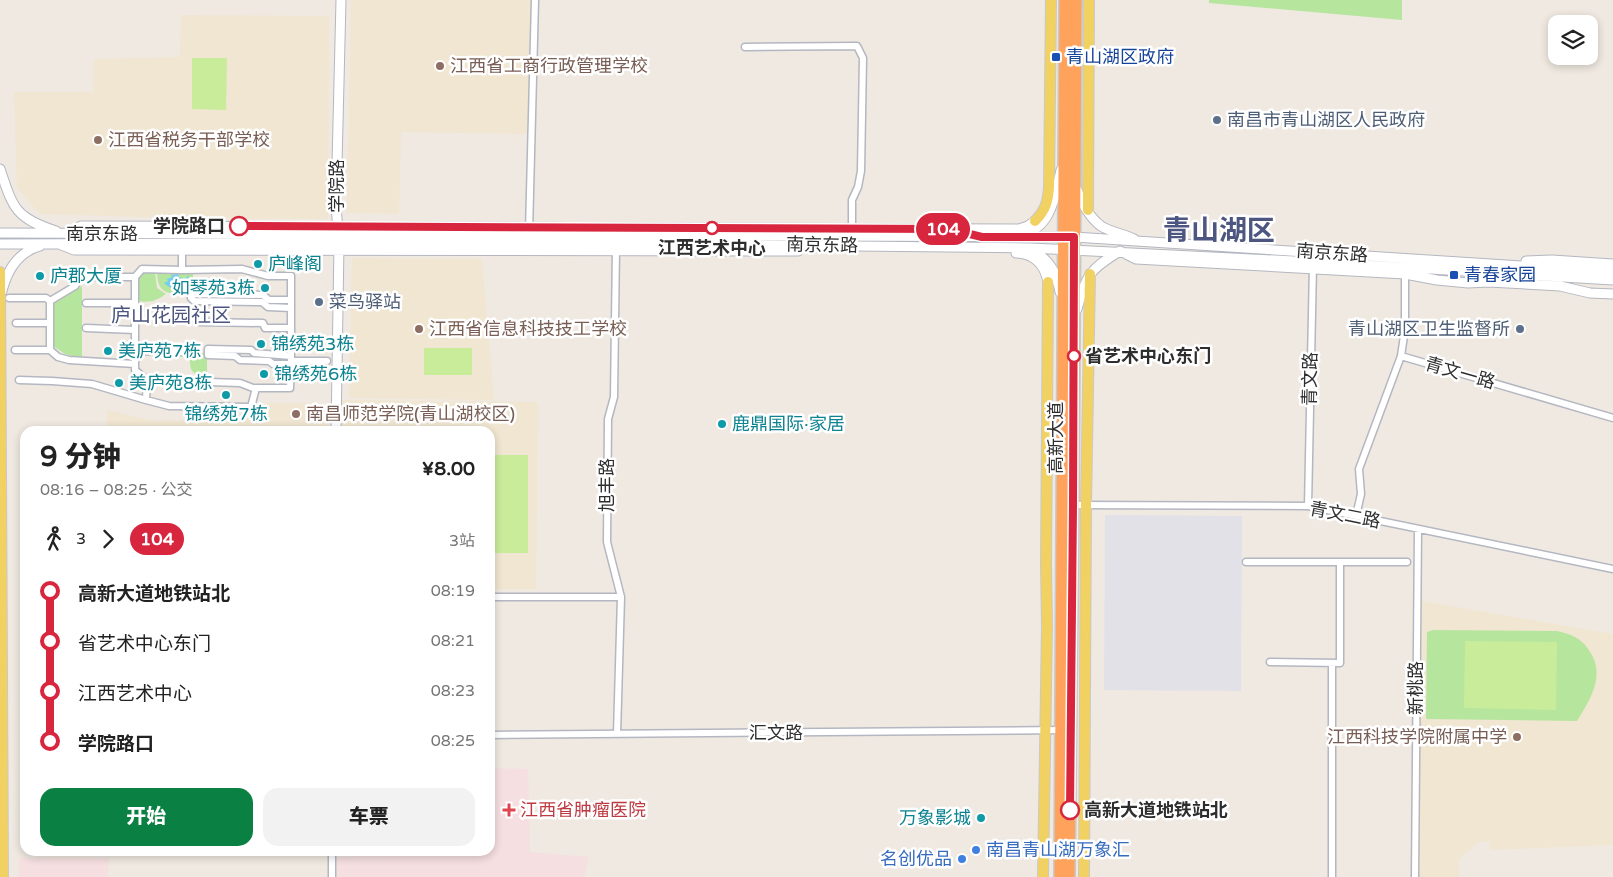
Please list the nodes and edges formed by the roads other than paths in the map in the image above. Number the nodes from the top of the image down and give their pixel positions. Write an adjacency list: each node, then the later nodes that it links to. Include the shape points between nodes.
1 (341, 0): 21 (main road, 学院路)
2 (535, 0): 15 (street)
3 (1051, 0): 12 (main road, via 1049,187 1047,204)
4 (1065, 0): 8 (highway, 高新大道)
5 (1076, 0): 10 (highway, 高新大道)
6 (1089, 0): 11 (main road)
7 (745, 47): 13 (street, via 857,46 863,58 861,171 852,200)
8 (1064, 155): 19 (main road, via 1050,213 1043,223 1030,233); 20 (highway, 高新大道)
9 (0, 169): 17 (main road, via 16,209 34,224)
10 (1074, 183): 11 (main road); 20 (highway, 高新大道)
11 (1088, 210): 22 (main road, via 1102,226)
12 (1035, 221): 14 (main road, via 1019,229)
13 (852, 229): 14 (main road); 15 (main road)
14 (949, 229): 18 (street)
15 (529, 231): 21 (main road, 南京东路); 24 (main road, 南京东路)
16 (0, 233): 17 (main road, 南京东路)
17 (65, 234): 21 (main road, 南京东路)
18 (982, 237): 19 (main road, 南京东路); 24 (main road, 南京东路)
19 (1005, 237): 20 (main road, 南京东路)
20 (1069, 237): 22 (main road, 南京东路); 28 (highway, 高新大道)
21 (338, 239): 23 (main road, 南京东路); 24 (main road, 南京东路); 71 (main road, 学院路)
22 (1139, 241): 26 (main road, 南京东路)
23 (54, 242): 25 (main road, 南京东路); 46 (main road, via 31,248 15,262 5,280)
24 (616, 243): 27 (main road, 南京东路); 43 (main road, via 1021,253 1039,262 1046,270); 82 (street, 旭丰路, via 614,396 608,419 607,542)
25 (0, 244)
26 (1216, 246): 31 (main road, 南京东路); 32 (main road, via 1233,242)
27 (1031, 248): 28 (main road, 南京东路); 51 (main road, via 1042,255 1056,274)
28 (1069, 250): 29 (main road, 南京东路); 51 (highway, 高新大道)
29 (1120, 251): 31 (main road, 南京东路); 39 (main road, via 1097,265)
30 (182, 256): 36 (street)
31 (1313, 261): 34 (main road, 南京东路); 34 (main road); 74 (street, 青文路)
32 (1526, 261): 33 (main road); 35 (street)
33 (1613, 264)
34 (1405, 266): 35 (main road, 南京东路); 41 (main road, 南京东路); 44 (main road, via 1437,280); 62 (street, 青文一路, via 1405,329)
35 (1556, 268): 38 (main road, 南京东路)
36 (182, 270): 40 (street, via 142,269); 50 (street, via 242,269 268,276 291,276)
37 (0, 272): 46 (main road)
38 (1613, 272)
39 (1090, 274): 51 (main road); 73 (main road)
40 (135, 277): 47 (street, via 81,277 75,286); 49 (street)
41 (1581, 278): 42 (main road, 南京东路); 44 (street)
42 (1613, 280)
43 (1048, 282): 85 (main road)
44 (1560, 286): 45 (main road)
45 (1613, 294)
46 (4, 297): 47 (street, via 46,298); 90 (main road)
47 (50, 301): 54 (street)
48 (86, 303): 49 (street)
49 (135, 303): 57 (street)
50 (291, 304): 50 (street, via 269,300 263,295 194,294 191,298 194,301 262,302 268,307); 56 (street)
51 (1069, 318): 72 (highway, 高新大道); 86 (highway, 高新大道)
52 (198, 322): 56 (street, via 263,323 265,328)
53 (16, 323): 54 (street)
54 (50, 324): 59 (street)
55 (86, 328): 57 (street)
56 (291, 328): 63 (street)
57 (135, 330): 60 (street)
58 (15, 350): 59 (street)
59 (50, 350): 65 (street, via 69,360)
60 (135, 351): 61 (street); 65 (street)
61 (184, 352)
62 (1401, 356): 70 (street, 青文一路); 75 (street, via 1359,469 1361,494)
63 (291, 360): 63 (street, via 251,350 208,349 208,355 235,356 240,360 273,364); 64 (street); 68 (street, via 290,388)
64 (327, 361)
65 (135, 364): 67 (street, via 135,370)
66 (19, 380): 69 (street, via 92,384)
67 (147, 380): 68 (street, via 240,383); 69 (street)
68 (256, 388): 69 (street, via 251,407 169,406)
69 (146, 400)
70 (1613, 418)
71 (336, 426)
72 (1073, 505): 73 (street, 青文二路); 94 (highway, 高新大道)
73 (1086, 505): 74 (street, 青文二路); 95 (main road)
74 (1308, 506): 75 (street, 青文二路)
75 (1356, 516): 76 (street, 青文二路)
76 (1418, 529): 80 (street, 青文二路); 97 (street, 新桃路)
77 (1246, 562): 78 (street)
78 (1340, 562): 79 (street); 84 (street, via 1340,662)
79 (1407, 562)
80 (1613, 569)
81 (495, 597): 82 (street)
82 (621, 597): 87 (street, 旭丰路)
83 (1270, 662): 84 (street)
84 (1332, 662): 96 (street)
85 (1044, 730): 86 (street, 汇文路); 87 (street, 汇文路); 92 (main road)
86 (1062, 730): 93 (highway, 高新大道)
87 (618, 734): 88 (street, 汇文路)
88 (495, 735)
89 (332, 856): 91 (street)
90 (3, 877)
91 (332, 877)
92 (1043, 877)
93 (1060, 877)
94 (1069, 877)
95 (1084, 877)
96 (1332, 877)
97 (1415, 877)

